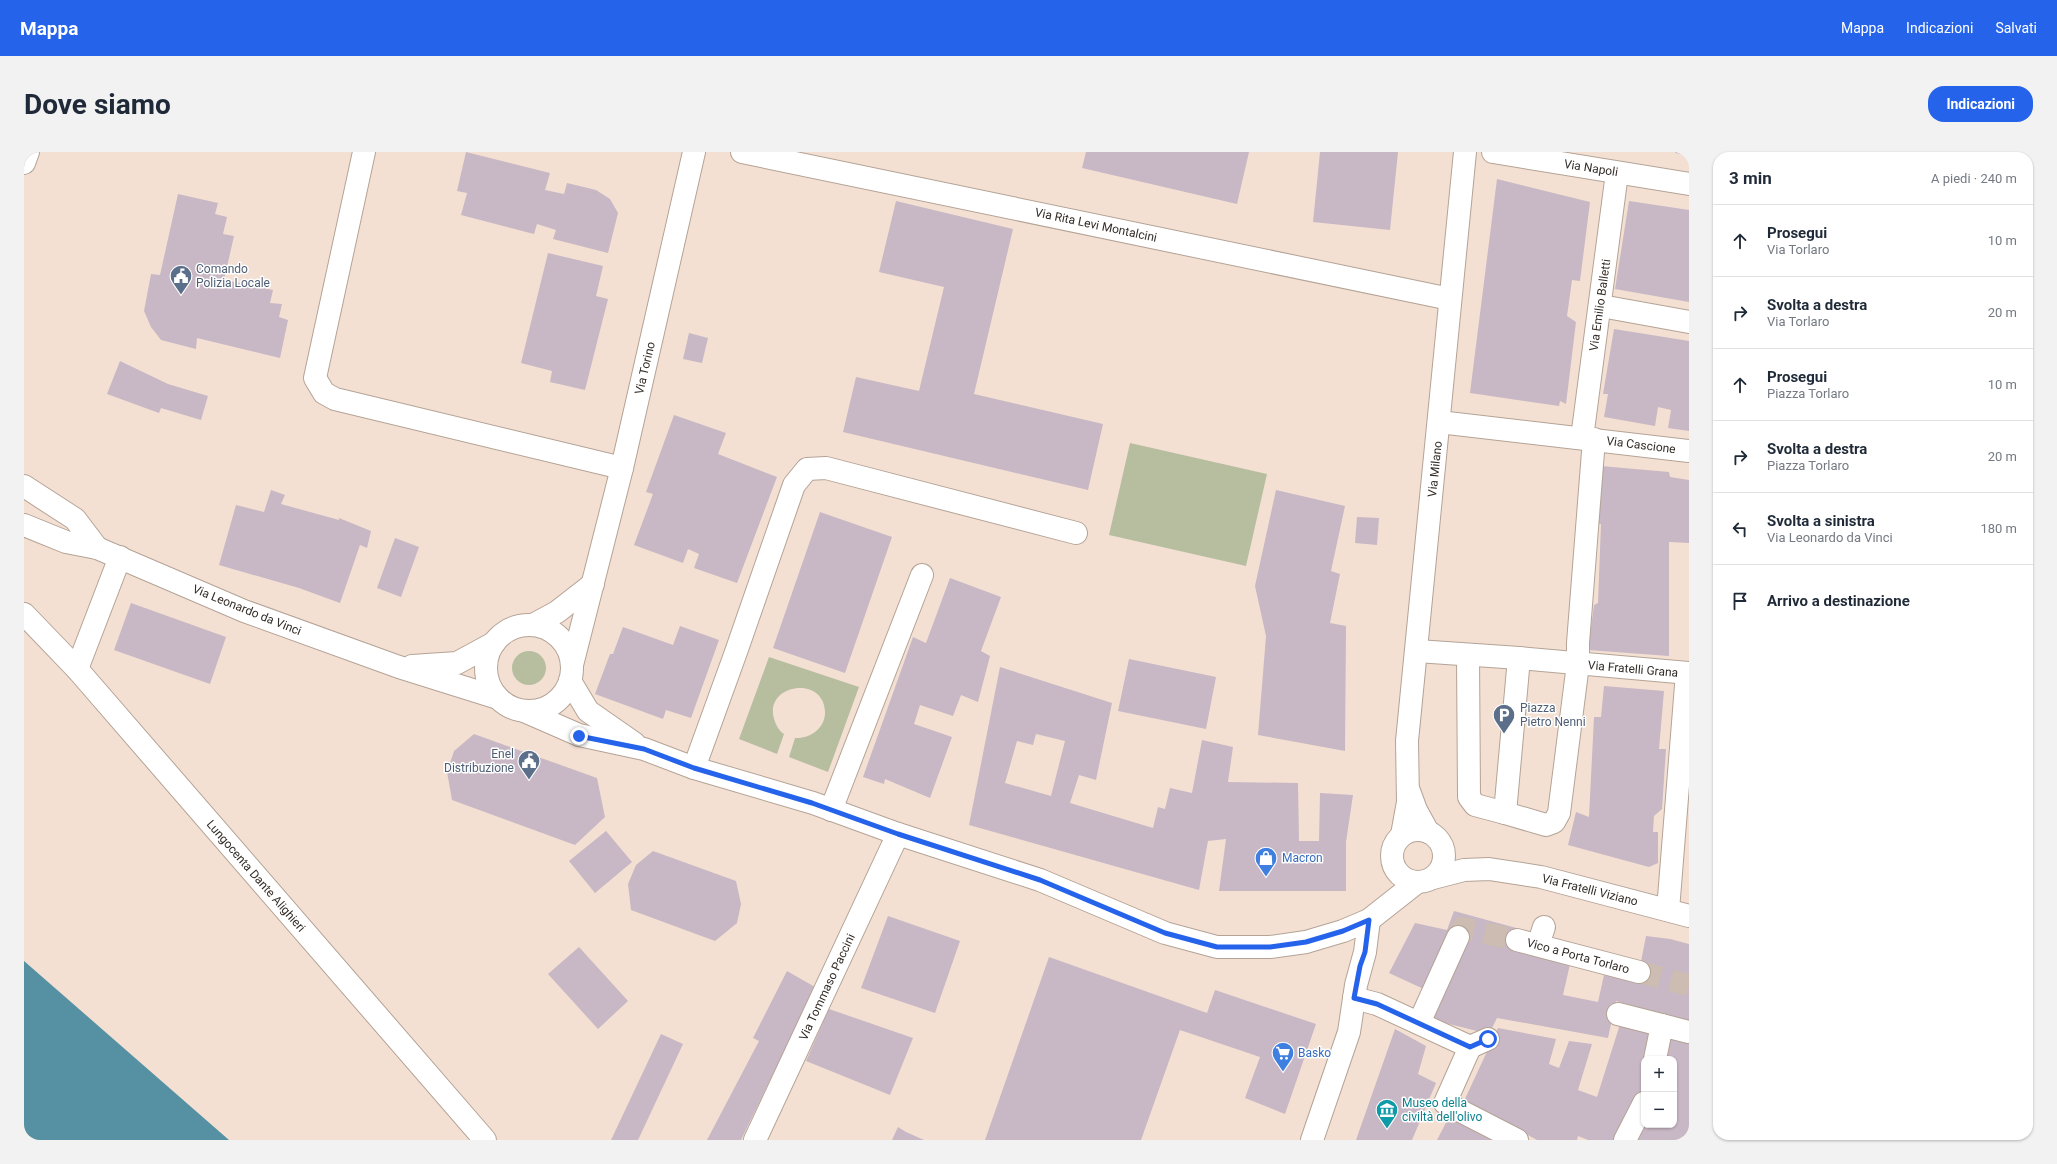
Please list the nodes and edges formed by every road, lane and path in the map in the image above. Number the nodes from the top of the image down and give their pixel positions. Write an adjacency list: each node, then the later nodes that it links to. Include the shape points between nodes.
1 (28, 152): 7 (street)
2 (364, 152): 16 (street, via 314,378 324,392 335,399)
3 (694, 152): 16 (street, Via Torino)
4 (742, 152): 10 (street, Via Rita Levi Montalcini)
5 (1465, 152): 10 (street, Via Milano)
6 (1493, 152): 8 (street, Via Napoli)
7 (24, 163)
8 (1617, 173): 9 (street, Via Napoli); 11 (street, Via Emilio Balletti)
9 (1689, 184)
10 (1450, 299): 13 (street, Via Milano)
11 (1601, 306): 12 (street); 14 (street, Via Emilio Balletti)
12 (1689, 322)
13 (1439, 422): 14 (street); 27 (street, Via Milano)
14 (1588, 438): 15 (street, Via Cascione); 30 (street)
15 (1689, 451)
16 (622, 468): 23 (street, Via Torino)
17 (24, 486): 20 (street, via 75,519)
18 (24, 525): 20 (street, Via Leonardo da Vinci, via 66,542)
19 (1076, 533): 38 (street, via 826,468 807,469 794,485)
20 (97, 548): 21 (street, Via Leonardo da Vinci)
21 (120, 557): 31 (street, Via Leonardo da Vinci, via 244,611); 32 (street)
22 (922, 575): 40 (street)
23 (593, 584): 25 (street, via 557,612); 33 (street, Via Torino)
24 (24, 614): 32 (street, Lungocenta Dante Alighieri)
25 (533, 625): 26 (street, via 518,626 505,632); 33 (street, via 556,634 564,643 570,654)
26 (494, 643): 31 (street, Via Leonardo da Vinci, via 457,663); 35 (street, via 486,665 487,677)
27 (1416, 651): 28 (street); 39 (street, Via Milano, via 1407,741)
28 (1468, 655): 29 (street); 41 (street, via 1469,797 1475,805)
29 (1519, 658): 30 (street); 41 (street)
30 (1578, 664): 34 (street, Via Fratelli Grana); 41 (street, via 1559,813 1554,822 1546,825)
31 (399, 667): 35 (street, Via Leonardo da Vinci)
32 (77, 669): 62 (street, Lungocenta Dante Alighieri)
33 (571, 673): 36 (street, via 564,694 553,704 539,710); 37 (street, via 588,711)
34 (1688, 673): 49 (street)
35 (498, 698): 36 (street, via 510,707)
36 (524, 711): 37 (street, via 579,736)
37 (644, 749): 38 (street)
38 (694, 768): 40 (street)
39 (1408, 786): 43 (street, Via Milano); 44 (street, Via Milano, via 1416,810)
40 (831, 810): 42 (street)
41 (1505, 813)
42 (898, 834): 51 (street, via 1040,880 1165,933 1217,947 1270,947 1306,942); 63 (street, Via Tommaso Paccini)
43 (1402, 835): 44 (street, via 1415,830); 45 (street, via 1392,850)
44 (1435, 838): 46 (street, Via Fratelli Viziano); 47 (street, via 1444,854 1444,863 1440,871)
45 (1394, 868): 47 (street, via 1407,880); 48 (street, via 1394,890)
46 (1489, 869): 47 (street, Via Fratelli Viziano, via 1464,870); 49 (street, Via Fratelli Viziano, via 1541,877)
47 (1425, 880): 48 (street, via 1401,894)
48 (1388, 907): 51 (street)
49 (1668, 910): 50 (street, Via Fratelli Viziano)
50 (1689, 916)
51 (1369, 920): 55 (street, via 1365,952)
52 (1458, 937): 57 (street)
53 (1517, 940): 54 (street, Vico a Porta Torlaro, via 1541,936)
54 (1639, 972)
55 (1355, 992): 57 (street); 64 (street, via 1349,1032)
56 (1618, 1014): 58 (street)
57 (1409, 1019): 65 (street, via 1479,1043 1445,1103)
58 (1662, 1025): 59 (street); 60 (street)
59 (1689, 1032)
60 (1656, 1056)
61 (1641, 1109): 66 (street)
62 (485, 1140)
63 (755, 1140)
64 (1312, 1140)
65 (1517, 1140)
66 (1625, 1140)

